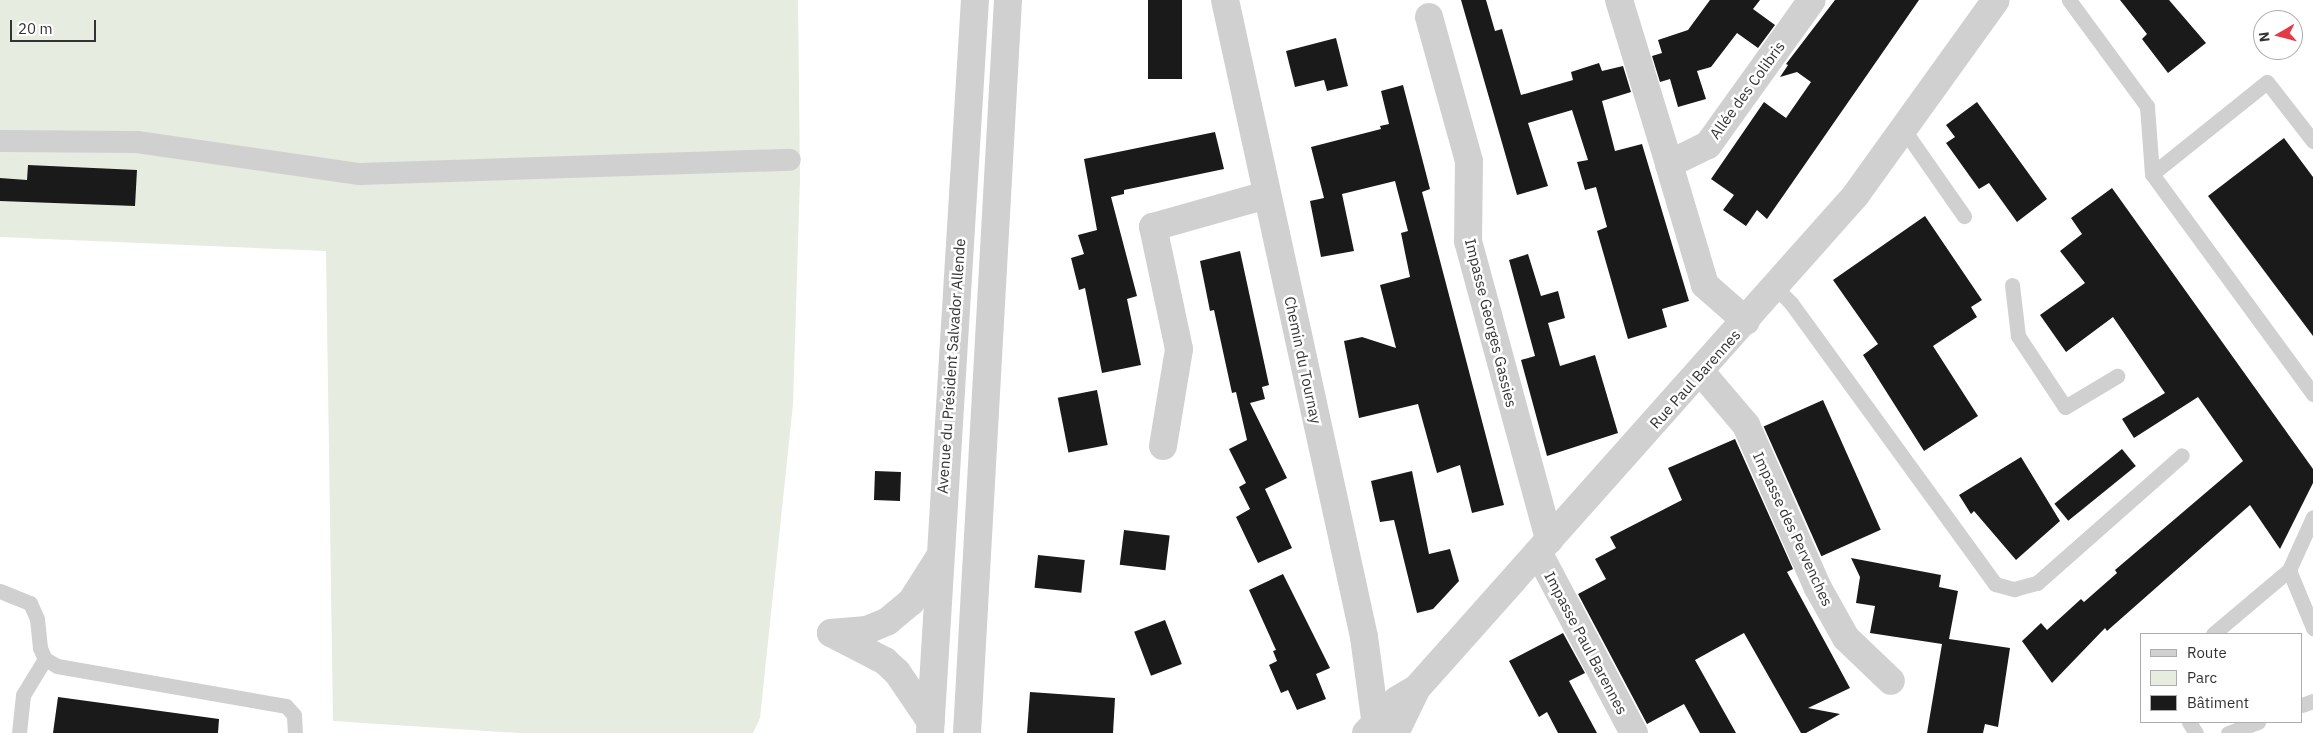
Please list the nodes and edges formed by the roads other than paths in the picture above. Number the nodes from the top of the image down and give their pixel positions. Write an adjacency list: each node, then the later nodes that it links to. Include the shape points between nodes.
1 (975, 0): 27 (street, Avenue du Président Salvador Allende)
2 (1008, 0): 39 (street)
3 (1225, 0): 15 (street, Chemin du Tournay)
4 (1620, 0): 13 (street)
5 (1812, 0): 13 (street, Allée des Colibris, via 1708,144)
6 (1996, 0): 9 (street, Rue Paul Barennes)
7 (2068, 0): 14 (lane, via 2147,106)
8 (1429, 17): 26 (street, Impasse Georges Gassies, via 1469,161 1468,241)
9 (1904, 130): 16 (lane); 18 (street, Rue Paul Barennes, via 1855,196)
10 (0, 141): 12 (street, via 137,142 360,174)
11 (2313, 141): 14 (lane, via 2267,82)
12 (790, 160)
13 (1668, 164): 19 (street, via 1705,286)
14 (2152, 174): 22 (lane)
15 (1267, 196): 23 (street, via 1153,227 1179,349); 36 (street, Chemin du Tournay, via 1364,637)
16 (1964, 216)
17 (2012, 285): 21 (lane, via 2018,336 2065,407)
18 (1776, 288): 19 (street, Rue Paul Barennes); 24 (lane, via 1791,303 1994,584 2014,588 2037,583)
19 (1746, 322): 20 (street, Rue Paul Barennes)
20 (1701, 372): 26 (street, Rue Paul Barennes); 33 (street, Impasse des Pervenches, via 1746,425 1818,588 1846,638)
21 (2118, 376)
22 (2313, 394)
23 (1163, 446)
24 (2182, 455)
25 (2313, 517): 28 (lane)
26 (1544, 546): 36 (street, Rue Paul Barennes); 40 (street, Impasse Paul Barennes)
27 (939, 558): 35 (street, Avenue du Président Salvador Allende); 35 (street, via 911,602 888,620 867,630 831,633 885,661 897,672)
28 (2289, 570): 30 (lane); 31 (lane)
29 (0, 591): 32 (lane, via 30,603)
30 (2313, 628)
31 (2214, 633)
32 (45, 658): 37 (lane, via 23,695); 38 (lane, via 57,666 286,706 294,715)
33 (1891, 681)
34 (2255, 723): 41 (lane)
35 (930, 727)
36 (1379, 730)
37 (19, 733)
38 (295, 733)
39 (967, 733)
40 (1634, 733)
41 (2228, 733)

